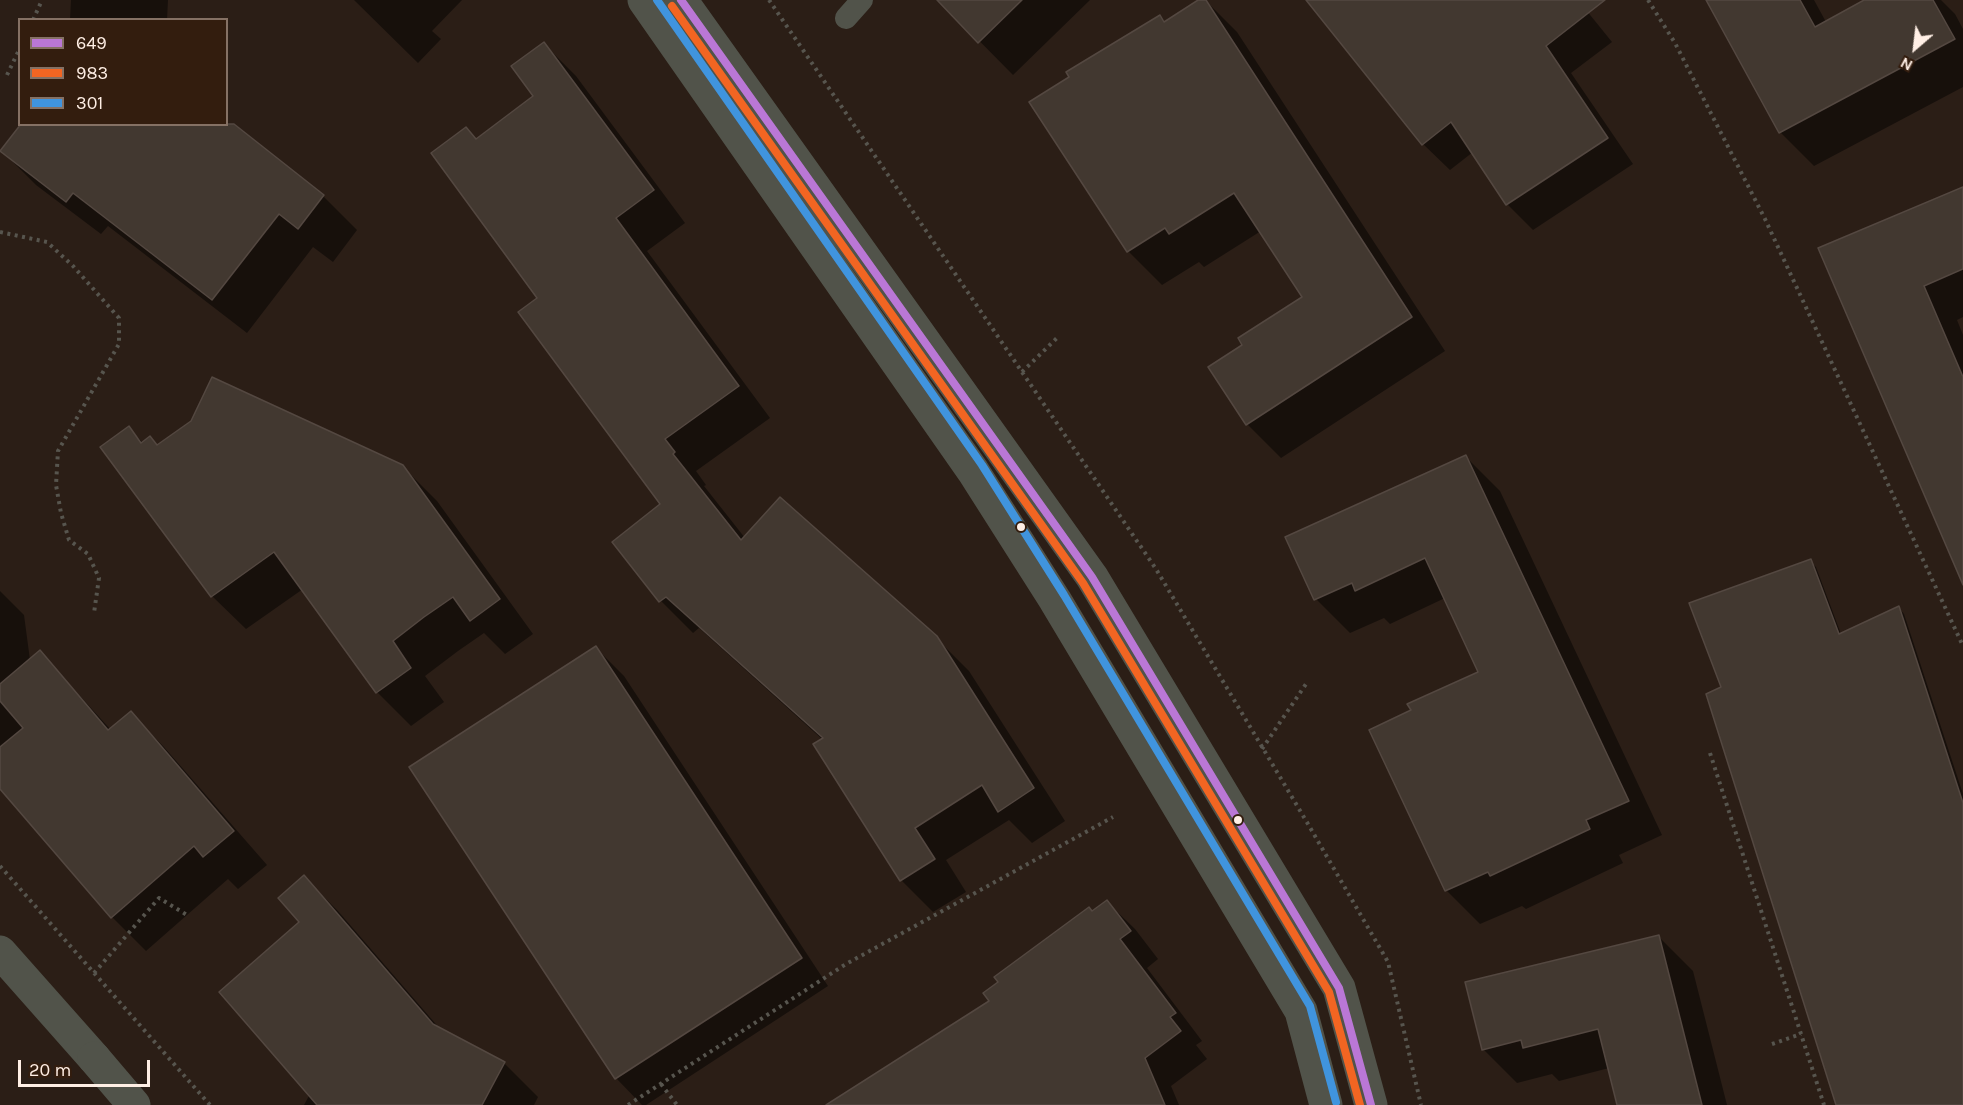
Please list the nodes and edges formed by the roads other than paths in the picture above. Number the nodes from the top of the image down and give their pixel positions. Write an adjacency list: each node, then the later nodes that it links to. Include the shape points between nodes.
1 (644, 0): 7 (street, via 973,471 1055,600 1301,1011)
2 (681, 0): 8 (street, via 1092,577 1339,988)
3 (862, 0): 4 (lane)
4 (846, 18)
5 (0, 952): 6 (street)
6 (134, 1105)
7 (1326, 1105)
8 (1371, 1105)

